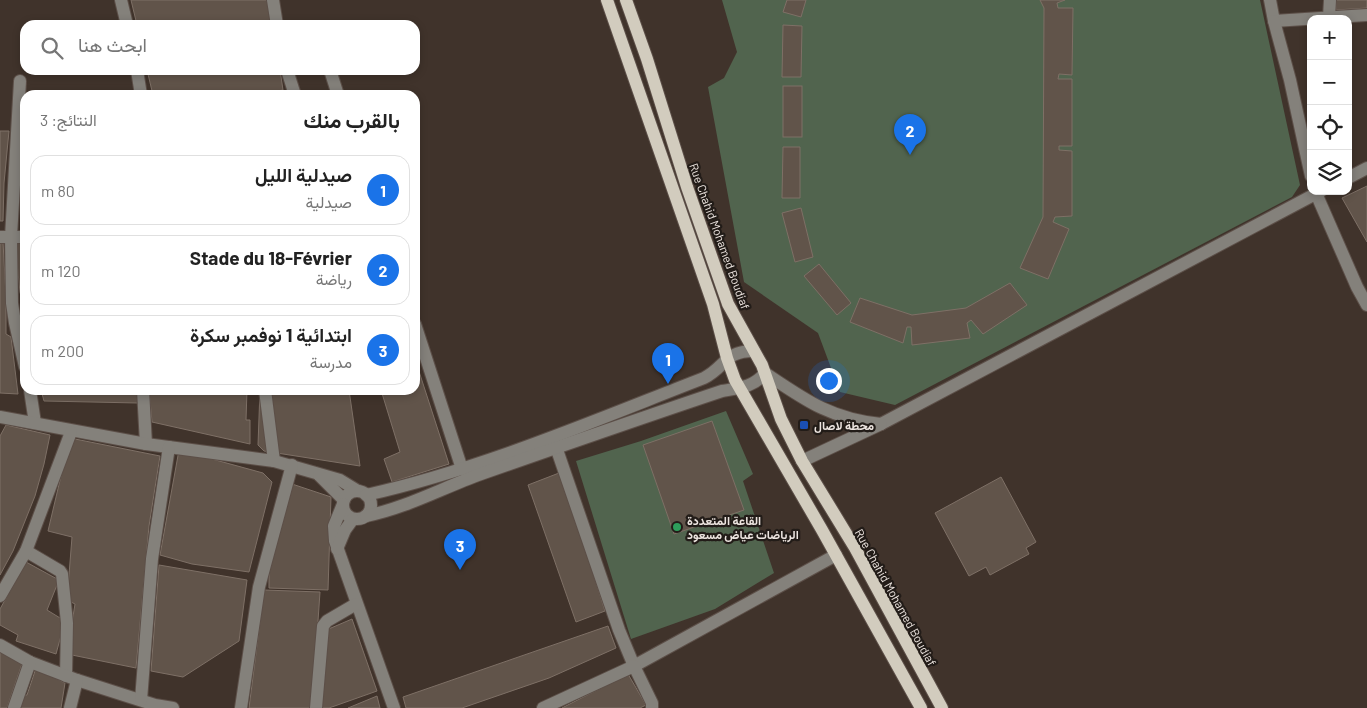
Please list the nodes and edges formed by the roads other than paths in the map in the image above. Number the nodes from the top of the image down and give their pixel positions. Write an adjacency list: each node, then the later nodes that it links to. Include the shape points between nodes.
1 (121, 0): 11 (street)
2 (273, 0): 12 (street)
3 (607, 0): 33 (main road, via 713,304)
4 (626, 0): 32 (main road, Rue Chahid Mohamed Boudiaf, via 728,304)
5 (1270, 0): 13 (street)
6 (1330, 0): 7 (street)
7 (1329, 15)
8 (1367, 15): 9 (street)
9 (1352, 16)
10 (1307, 19): 13 (street)
11 (126, 20)
12 (276, 20)
13 (1274, 21): 21 (street)
14 (138, 75): 18 (street)
15 (289, 75): 19 (street)
16 (332, 75): 20 (street)
17 (20, 81): 26 (street)
18 (140, 90)
19 (293, 90)
20 (336, 90)
21 (1307, 158)
22 (1367, 168): 23 (street)
23 (1352, 176)
24 (1311, 195): 41 (street)
25 (1318, 195): 28 (street)
26 (6, 237): 27 (street); 31 (street, via 14,323)
27 (20, 237)
28 (1362, 287): 29 (street)
29 (1367, 305)
30 (420, 339): 49 (street)
31 (20, 347)
32 (754, 351): 33 (street, via 737,352); 34 (main road, Rue Chahid Mohamed Boudiaf)
33 (727, 358): 35 (main road); 49 (street, via 704,378)
34 (765, 372): 35 (street, via 752,384); 41 (street, via 817,407 848,419); 47 (main road, Rue Chahid Mohamed Boudiaf, via 781,419)
35 (739, 388): 45 (street); 56 (main road)
36 (31, 395): 40 (street)
37 (143, 395): 43 (street)
38 (266, 395): 46 (street)
39 (2, 421): 40 (street)
40 (35, 424): 42 (street)
41 (881, 424): 47 (street)
42 (71, 432): 43 (street); 55 (street)
43 (146, 444): 44 (street)
44 (169, 446): 46 (street); 63 (street, via 152,559)
45 (556, 447): 53 (street, via 396,508); 61 (street)
46 (274, 461): 48 (street)
47 (802, 461): 74 (main road, Rue Chahid Mohamed Boudiaf, via 855,548)
48 (292, 466): 50 (street); 68 (street, via 259,587)
49 (462, 469): 51 (street, via 407,486)
50 (319, 475): 51 (street, via 340,480); 52 (street)
51 (362, 493): 52 (street, via 352,492); 53 (street, via 369,499 370,508)
52 (343, 502): 53 (street, via 347,515); 54 (street, via 334,526)
53 (360, 517): 54 (street, via 345,530)
54 (337, 549): 58 (street)
55 (26, 551): 57 (street); 62 (street, via 62,574)
56 (836, 555): 61 (street); 73 (main road)
57 (0, 596)
58 (356, 604): 69 (street, via 323,626); 70 (street)
59 (0, 645): 60 (street)
60 (30, 662): 62 (street); 65 (street)
61 (634, 666): 71 (street); 72 (street)
62 (71, 678): 63 (street); 66 (street)
63 (141, 700): 64 (street)
64 (155, 706): 67 (street)
65 (14, 708)
66 (70, 708)
67 (173, 708)
68 (241, 708)
69 (316, 708)
70 (394, 708)
71 (542, 708)
72 (652, 708)
73 (921, 708)
74 (942, 708)

